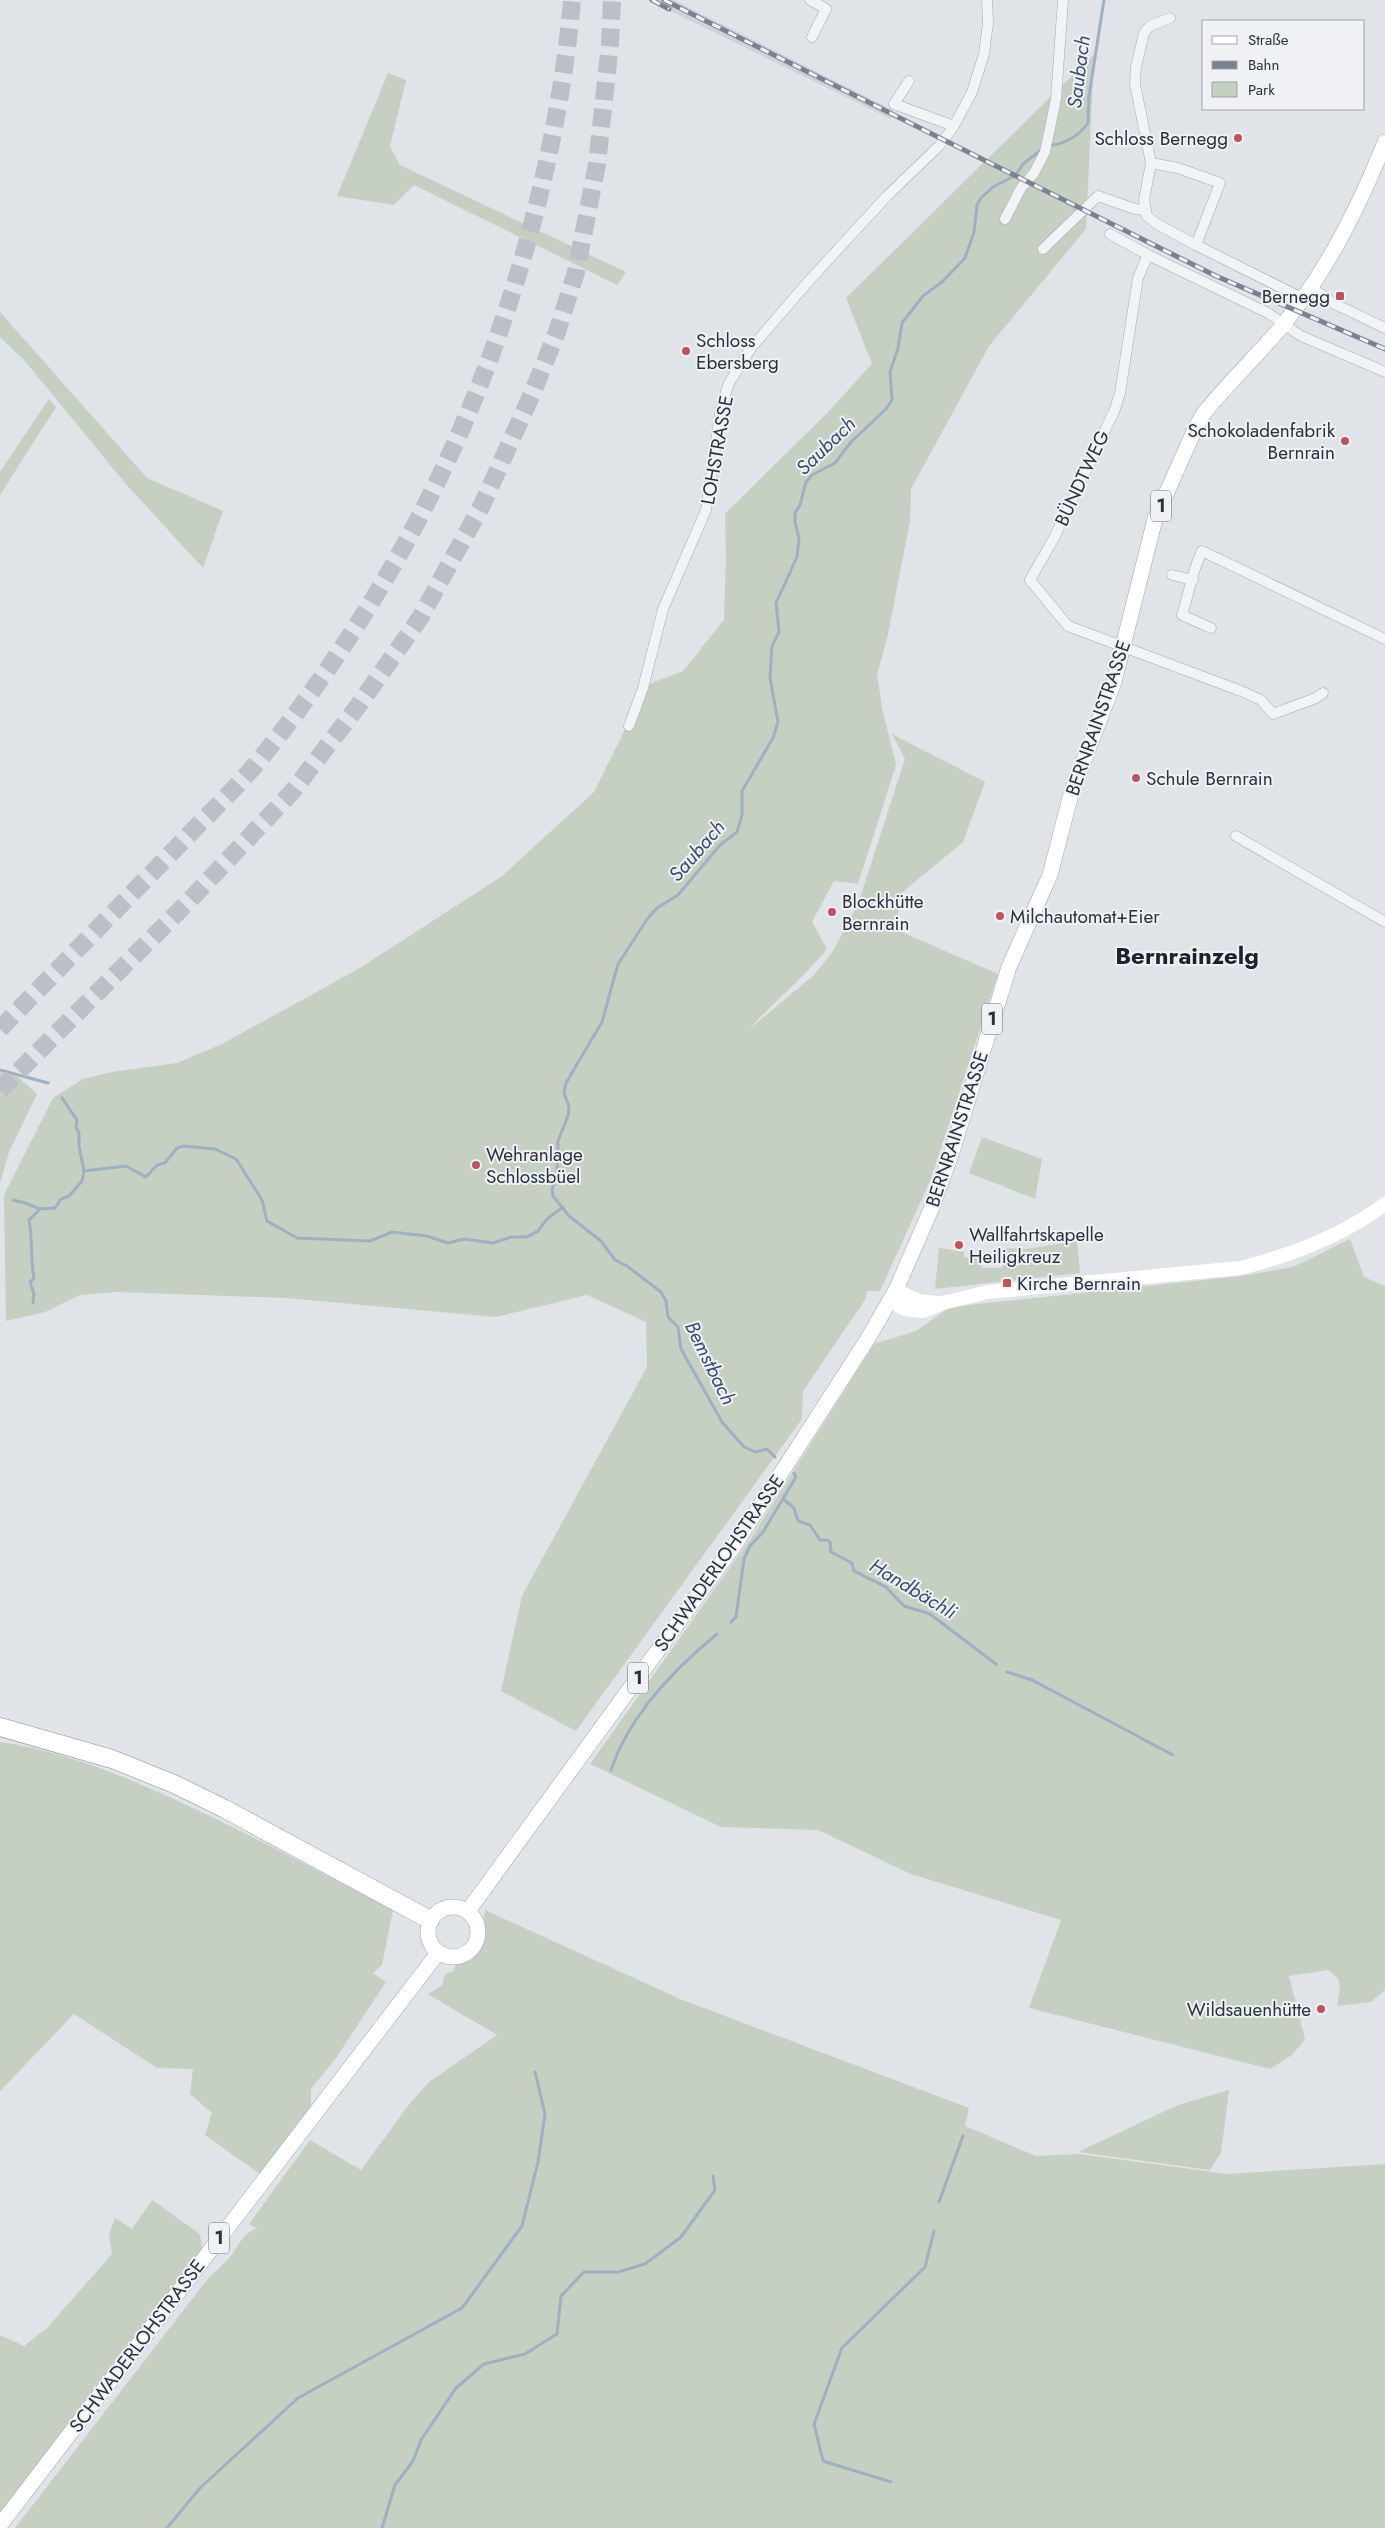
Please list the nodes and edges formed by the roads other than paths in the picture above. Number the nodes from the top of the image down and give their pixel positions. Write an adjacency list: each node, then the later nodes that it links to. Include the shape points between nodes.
1 (810, 0): 5 (street, via 826,9)
2 (987, 0): 7 (street, LOHSTRASSE, via 984,54 972,92)
3 (1063, 0): 11 (street, via 1056,98 1048,141 1034,173 1021,188)
4 (1170, 18): 9 (street, via 1150,26 1144,33 1136,67 1135,84)
5 (812, 37)
6 (909, 81): 7 (street, via 894,104)
7 (954, 126): 26 (street, LOHSTRASSE, via 939,146 887,196 807,283 751,348 729,383 721,408 706,510 663,609 643,688)
8 (1385, 142): 16 (main road, BERNRAINSTRASSE / 1, via 1357,211)
9 (1151, 162): 10 (street); 13 (street, via 1220,183)
10 (1145, 210): 13 (street, via 1150,220); 14 (street, via 1098,196)
11 (1005, 219)
12 (1110, 234): 15 (street)
13 (1196, 245): 16 (street)
14 (1043, 249)
15 (1148, 255): 17 (street, via 1268,313); 24 (street, BÜNDTWEG, via 1138,278 1115,410 1054,538 1030,580 1068,626)
16 (1306, 293): 17 (main road, BERNRAINSTRASSE / 1); 18 (street)
17 (1283, 325): 19 (street, via 1300,336); 24 (main road, BERNRAINSTRASSE / 1, via 1216,398 1195,429 1155,519)
18 (1385, 328)
19 (1385, 372)
20 (1172, 575): 21 (street)
21 (1193, 580): 22 (street, via 1182,615); 23 (street, via 1193,570 1202,551)
22 (1211, 628)
23 (1385, 639)
24 (1123, 647): 25 (street, via 1241,691 1261,700 1273,714); 30 (main road, BERNRAINSTRASSE / 1, via 1114,682 1071,794 1050,875 1009,967 951,1155)
25 (1323, 693)
26 (629, 726)
27 (1236, 836): 28 (street)
28 (1385, 922)
29 (1385, 1204): 30 (main road, via 1312,1245 1240,1268 988,1292 943,1303)
30 (893, 1296): 31 (main road, BERNRAINSTRASSE / 1)
31 (874, 1329): 33 (main road, SCHWADERLOHSTRASSE / 1, via 736,1543)
32 (5, 1728): 34 (highway, via 105,1757 174,1784)
33 (468, 1911): 34 (main road, via 443,1908); 35 (main road, via 478,1929 476,1943 455,1958)
34 (430, 1920): 35 (main road, via 429,1941)
35 (438, 1953): 36 (main road, SCHWADERLOHSTRASSE / 1)
36 (0, 2525)

